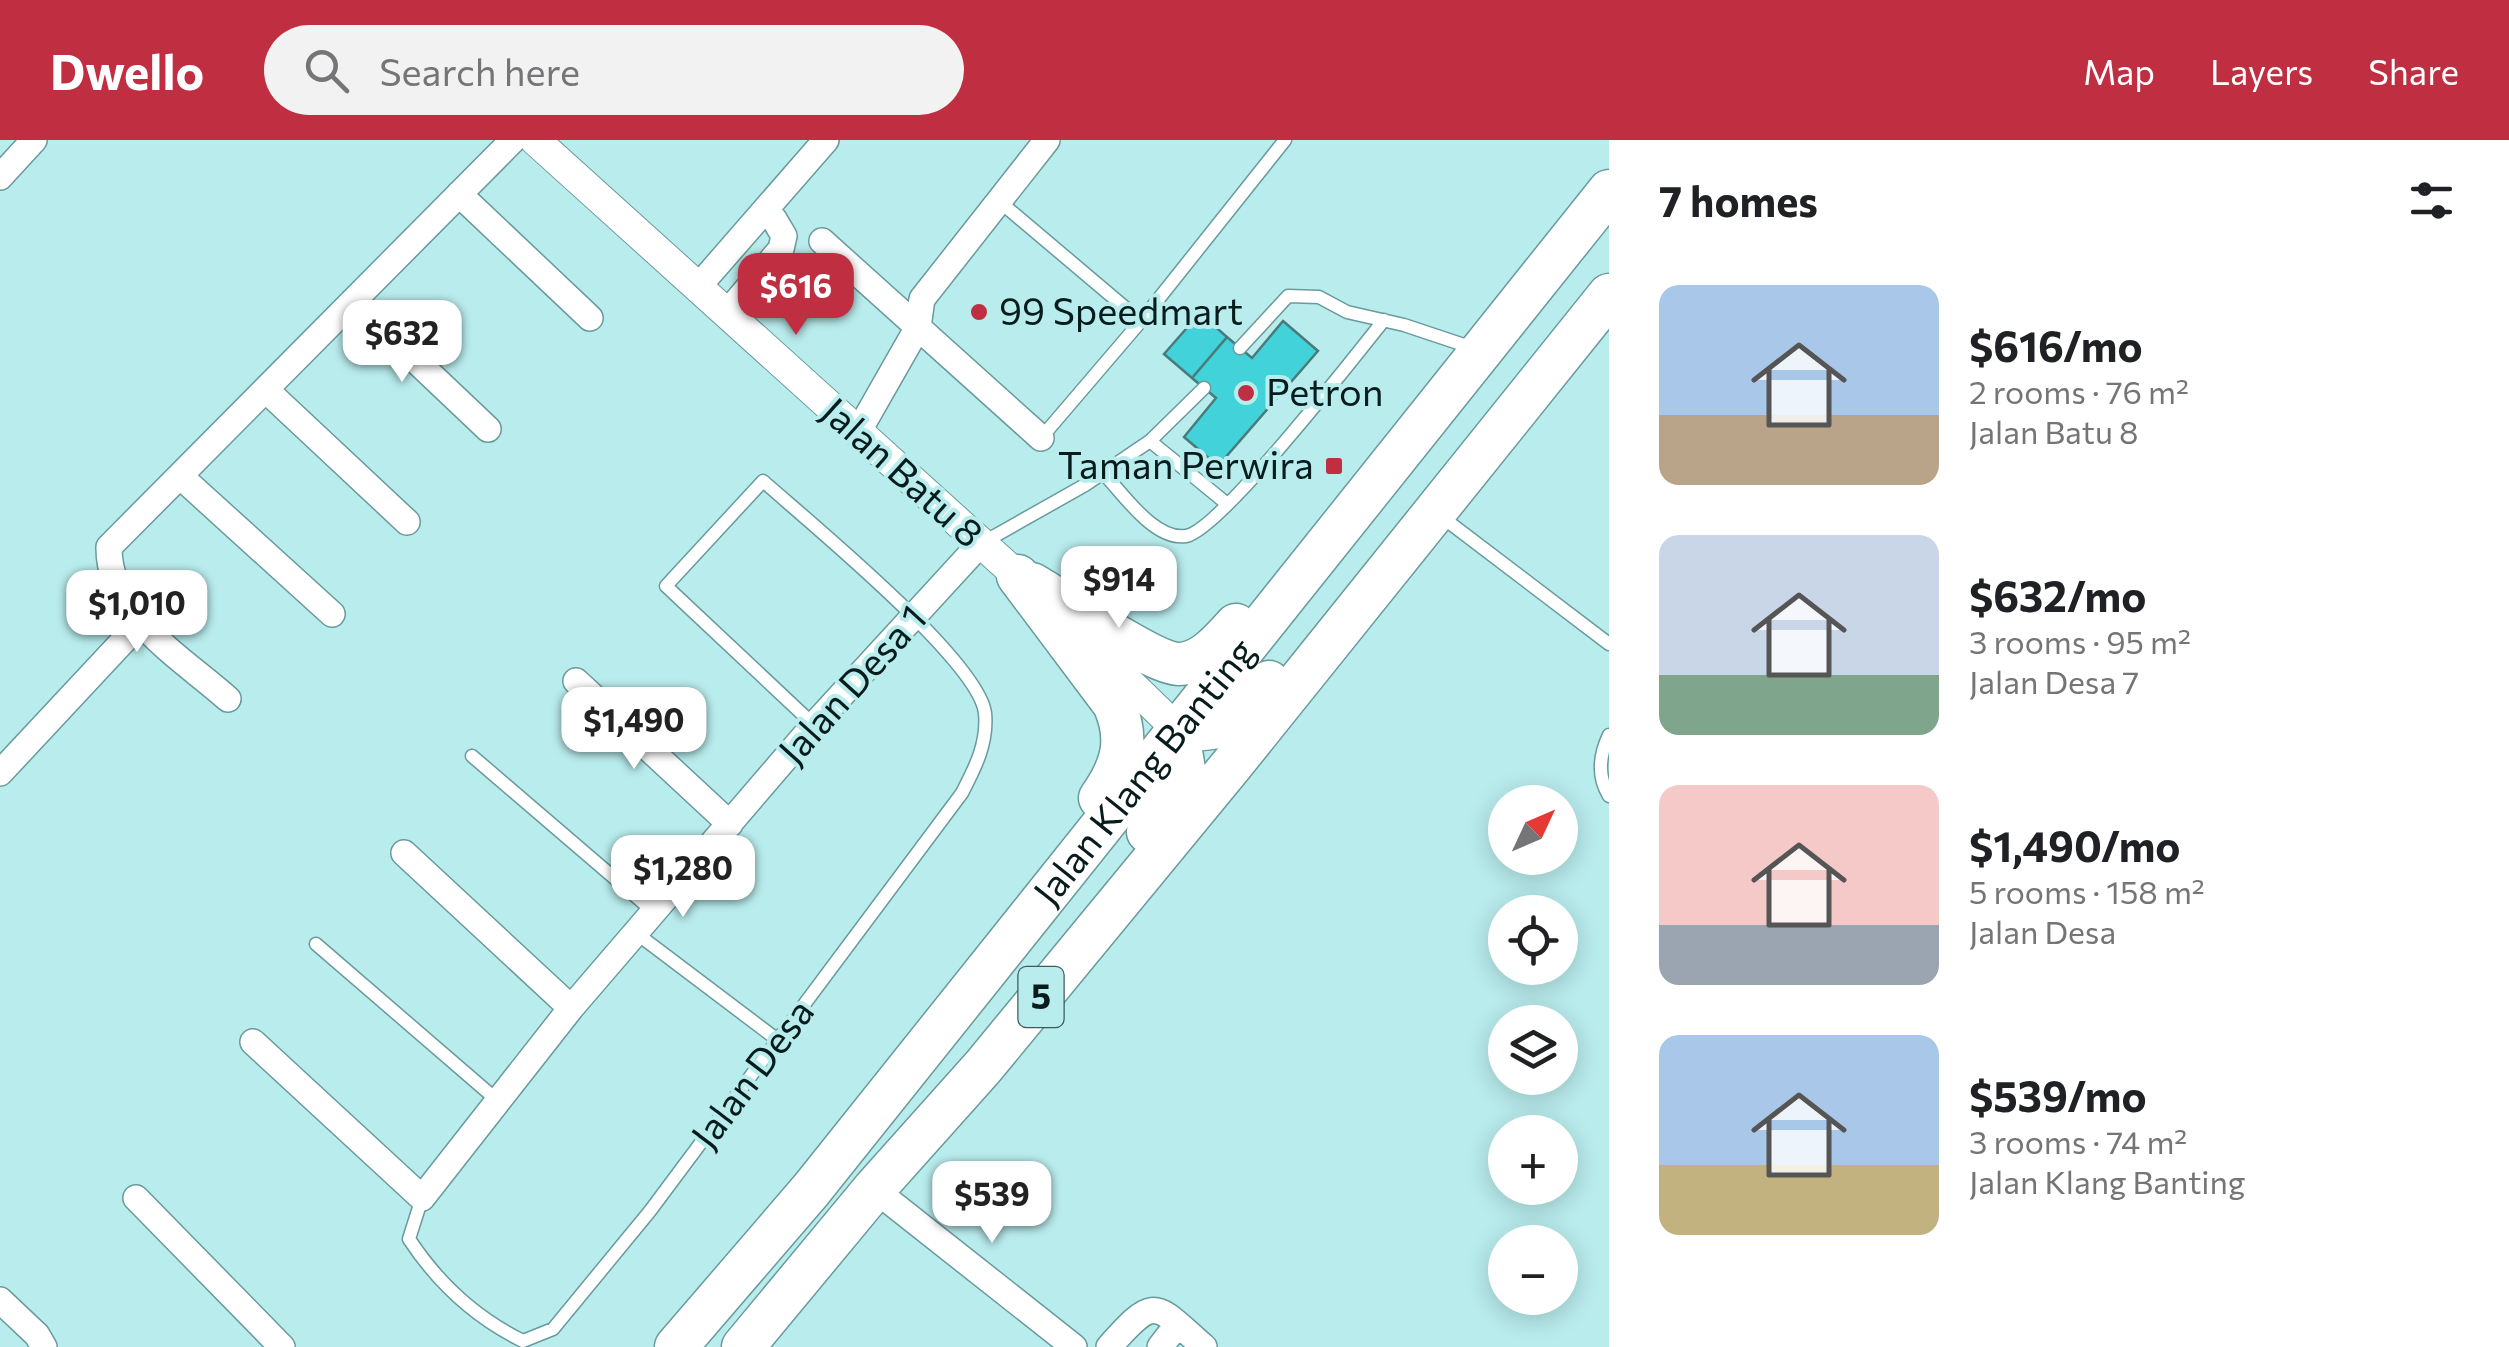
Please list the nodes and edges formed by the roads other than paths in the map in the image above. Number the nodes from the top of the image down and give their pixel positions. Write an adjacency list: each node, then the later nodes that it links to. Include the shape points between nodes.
1 (34, 140): 7 (street)
2 (513, 140): 9 (street)
3 (535, 140): 13 (street, Jalan Batu 8)
4 (826, 140): 11 (street)
5 (1046, 140): 10 (street)
6 (1285, 140): 19 (lane)
7 (0, 176)
8 (1609, 191): 22 (highway, Jalan Klang Banting / 5)
9 (459, 194): 14 (street); 17 (street)
10 (999, 201): 19 (lane); 20 (street, via 922,299)
11 (764, 213): 13 (street); 16 (street, via 784,236 781,249)
12 (822, 241): 20 (street)
13 (698, 288): 16 (street, Jalan Batu 8)
14 (353, 301): 24 (street); 25 (street)
15 (1602, 312): 33 (highway, Jalan Klang Banting / 5)
16 (726, 314): 26 (street, Jalan Batu 8)
17 (590, 318)
18 (1384, 320): 21 (lane, via 1347,312 1319,296 1288,296); 22 (lane); 32 (lane, via 1259,472)
19 (1141, 321): 28 (lane)
20 (918, 327): 26 (street); 28 (street)
21 (1240, 348)
22 (1481, 351): 27 (highway, Jalan Klang Banting / 5)
23 (1204, 388): 29 (lane)
24 (266, 390): 31 (street); 34 (street)
25 (488, 429)
26 (857, 434): 35 (street, Jalan Batu 8)
27 (1412, 436): 36 (highway, via 1198,659 1177,664 1149,655); 45 (highway, Jalan Klang Banting / 5)
28 (1041, 438)
29 (1150, 441): 30 (lane); 32 (lane)
30 (1103, 473): 32 (lane, via 1161,531 1186,536 1200,530); 35 (lane)
31 (180, 476): 37 (street); 39 (street, via 110,547 118,592)
32 (1226, 502)
33 (1436, 512): 40 (highway, Jalan Klang Banting / 5); 41 (lane)
34 (408, 522)
35 (982, 544): 36 (street, Jalan Batu 8); 38 (street, Jalan Desa 1)
36 (1018, 576): 45 (street, Jalan Batu 8); 58 (highway, via 1114,704 1122,722 1121,763)
37 (332, 614)
38 (915, 616): 44 (street, Jalan Desa 1); 44 (lane, Jalan Desa, via 764,481 666,586); 56 (lane, Jalan Desa, via 985,708 979,760 962,793)
39 (141, 622): 43 (street); 48 (street)
40 (1332, 641): 45 (highway, via 1302,644 1240,717 1212,730); 59 (highway, Jalan Klang Banting / 5)
41 (1609, 644)
42 (576, 681): 50 (street)
43 (228, 699)
44 (814, 725): 50 (street, Jalan Desa 1)
45 (1178, 729): 58 (highway, Jalan Klang Banting / 5); 59 (highway, via 1184,769 1169,806 1036,973)
46 (1609, 735): 49 (lane, via 1601,752 1601,782)
47 (472, 756): 52 (lane)
48 (0, 773)
49 (1609, 796)
50 (730, 824): 52 (street, Jalan Desa 1)
51 (404, 854): 55 (street)
52 (654, 912): 53 (street, Jalan Desa 1)
53 (636, 933): 55 (street, Jalan Desa 1); 56 (lane)
54 (316, 944): 60 (lane)
55 (571, 1008): 60 (street, Jalan Desa 1)
56 (779, 1040): 63 (lane, Jalan Desa, via 554,1328 523,1342 496,1328 432,1273 410,1239)
57 (253, 1042): 63 (street)
58 (924, 1048): 68 (highway, Jalan Klang Banting / 5)
59 (983, 1067): 61 (highway, Jalan Klang Banting / 5)
60 (498, 1101): 63 (street, Jalan Desa 1)
61 (874, 1189): 69 (highway, Jalan Klang Banting / 5); 70 (street)
62 (136, 1198): 67 (street)
63 (422, 1198)
64 (0, 1300): 66 (street)
65 (1178, 1324): 71 (street, via 1148,1309); 72 (street); 73 (street)
66 (44, 1347)
67 (282, 1347)
68 (676, 1347)
69 (743, 1347)
70 (1074, 1347)
71 (1109, 1347)
72 (1160, 1347)
73 (1204, 1347)

